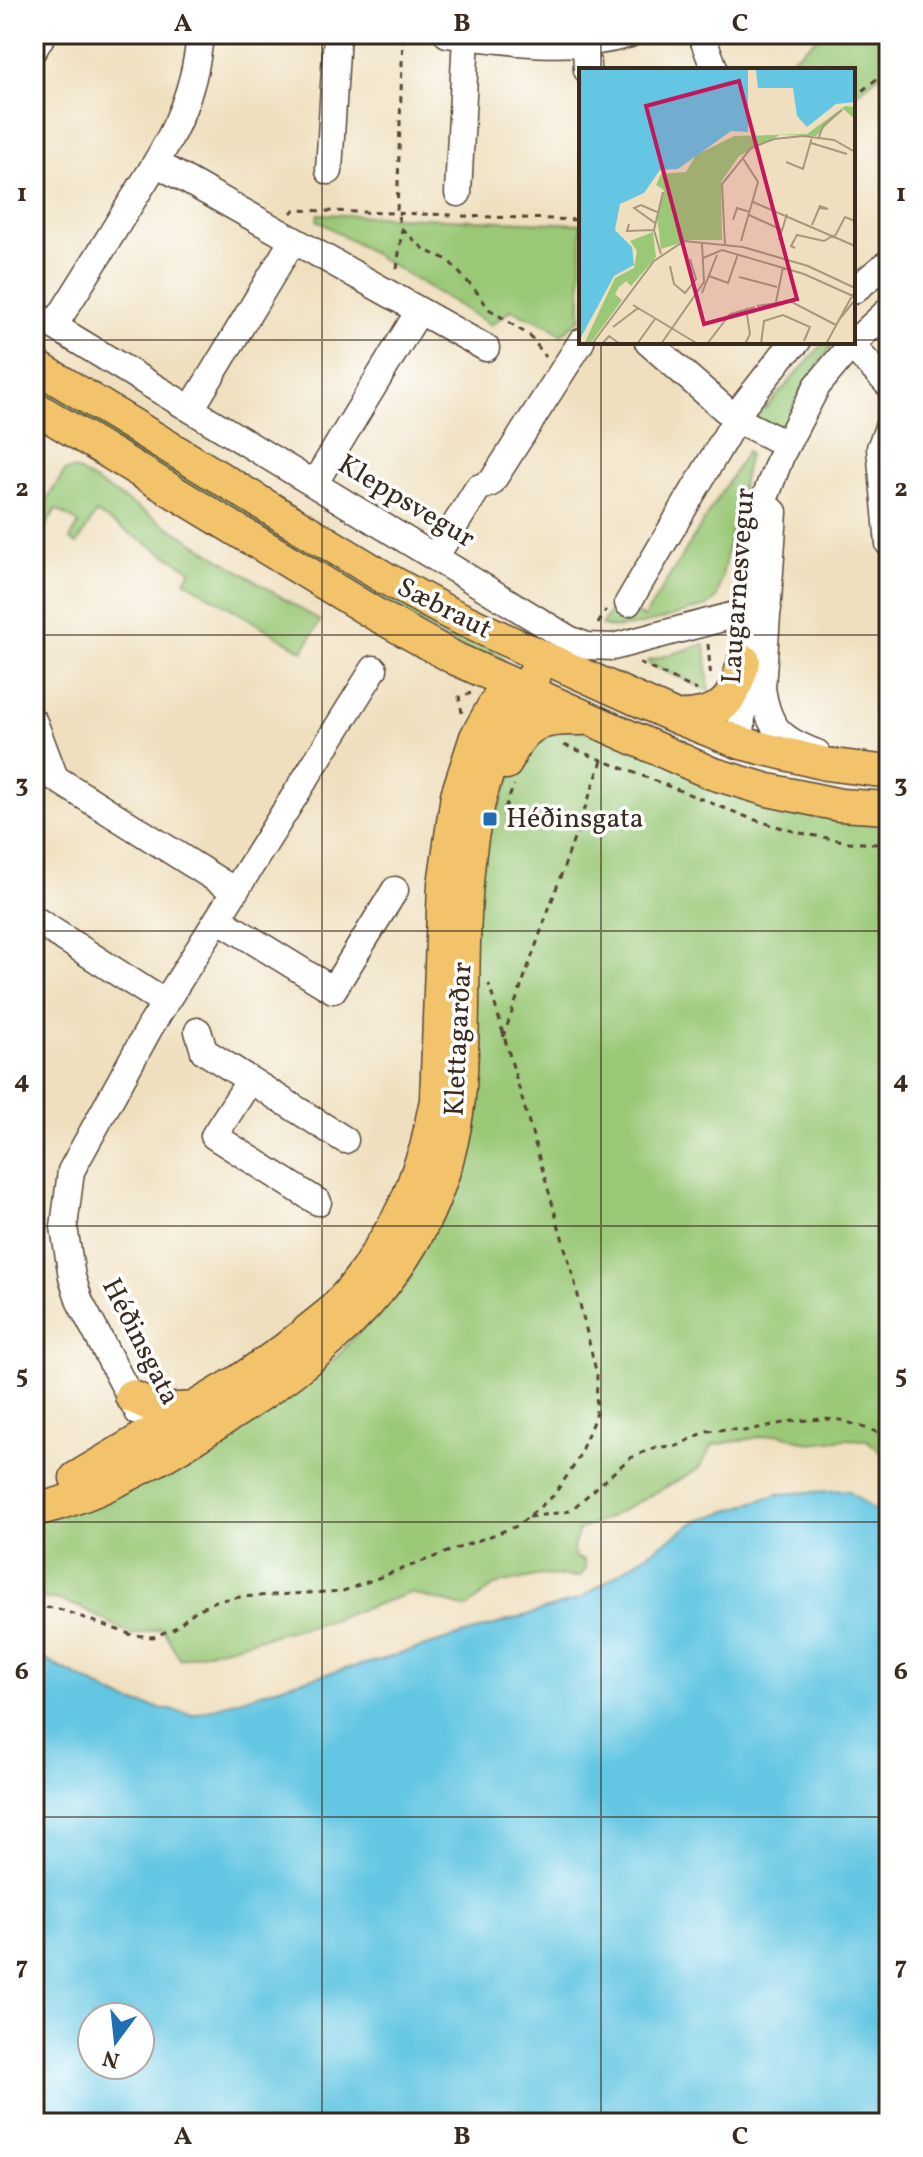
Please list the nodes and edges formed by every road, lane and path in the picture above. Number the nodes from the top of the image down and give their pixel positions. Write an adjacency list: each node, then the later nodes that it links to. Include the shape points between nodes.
1 (43, 34): 10 (street)
2 (200, 34): 15 (street, via 185,107)
3 (337, 34): 16 (street)
4 (403, 34): 18 (path)
5 (630, 34): 9 (street)
6 (701, 34): 12 (street)
7 (456, 35): 8 (street); 17 (street)
8 (501, 37): 9 (street)
9 (586, 44): 11 (street)
10 (34, 49)
11 (587, 68)
12 (714, 68)
13 (889, 69): 14 (path)
14 (855, 96)
15 (156, 163): 21 (street); 27 (street)
16 (329, 171)
17 (458, 193)
18 (397, 213): 19 (path); 20 (path); 21 (path, via 294,210)
19 (579, 220)
20 (402, 229): 23 (path); 35 (path, via 425,250 448,260 489,309 530,336)
21 (283, 234): 26 (street); 38 (street)
22 (889, 262): 24 (street)
23 (397, 269)
24 (855, 289)
25 (889, 310): 28 (street, Laugarnesvegur)
26 (419, 311): 33 (street); 42 (street)
27 (44, 320): 38 (street, Kleppsvegur)
28 (855, 341)
29 (580, 344): 35 (street)
30 (650, 344): 39 (street)
31 (795, 344): 39 (street)
32 (851, 345): 36 (street); 41 (street, Laugarnesvegur, via 817,386)
33 (486, 348)
34 (34, 365): 49 (main road, Sæbraut, via 385,578)
35 (561, 373): 44 (street, via 491,483 478,488)
36 (889, 385)
37 (34, 407): 47 (main road, Sæbraut)
38 (191, 409): 42 (street, Kleppsvegur)
39 (736, 419): 41 (street); 45 (street)
40 (889, 425): 43 (street, via 880,448)
41 (784, 449): 46 (street, Laugarnesvegur, via 760,511)
42 (314, 484): 44 (street, Kleppsvegur)
43 (889, 544)
44 (435, 557): 46 (street, Kleppsvegur, via 587,646 622,646)
45 (628, 603)
46 (757, 610): 51 (street, Laugarnesvegur); 63 (street, Laugarnesvegur, via 762,688 771,724 800,747)
47 (415, 637): 54 (main road, Sæbraut); 60 (main road, via 460,674 470,689)
48 (708, 637): 53 (path)
49 (533, 653): 54 (main road, Klettagarðar); 57 (main road, Sæbraut)
50 (633, 660): 55 (path)
51 (744, 661): 57 (main road, via 726,703 709,713); 61 (street, Laugarnesvegur)
52 (374, 669): 70 (street, Héðinsgata)
53 (711, 680)
54 (516, 687): 58 (main road, Sæbraut); 60 (main road, Klettagarðar); 68 (main road, Klettagarðar, via 494,754)
55 (699, 690)
56 (466, 694): 60 (path, via 459,697)
57 (678, 718): 61 (main road, Sæbraut)
58 (587, 719): 66 (main road, Sæbraut); 68 (main road, via 550,719 513,745)
59 (34, 722): 70 (street, via 55,778)
60 (470, 726): 81 (main road, Klettagarðar, via 444,884 436,1100 408,1198 367,1269 330,1313)
61 (741, 743): 63 (main road, Sæbraut); 66 (main road, via 746,765)
62 (605, 752): 76 (path)
63 (854, 768): 64 (main road, Sæbraut)
64 (889, 772)
65 (514, 784): 68 (path)
66 (761, 788): 67 (main road, Sæbraut, via 840,805)
67 (889, 808)
68 (487, 826): 83 (main road, Klettagarðar, via 468,871 458,1100 444,1171 425,1219 387,1282 335,1338 194,1438)
69 (395, 890): 72 (street, via 333,990)
70 (235, 891): 72 (street, Héðinsgata)
71 (34, 919): 74 (street)
72 (218, 919): 74 (street, Héðinsgata)
73 (486, 972): 76 (path)
74 (165, 1003): 80 (street, Héðinsgata, via 80,1128 65,1201 66,1251 80,1302)
75 (198, 1031): 77 (street, via 204,1051)
76 (503, 1037): 86 (path, via 597,1375 596,1414 576,1463 553,1496)
77 (250, 1080): 78 (street); 79 (street, via 214,1136)
78 (345, 1140)
79 (318, 1202)
80 (131, 1396): 81 (main road, via 161,1410); 83 (street, Héðinsgata)
81 (197, 1407): 83 (main road, Klettagarðar)
82 (889, 1436): 86 (path, via 825,1419 707,1431 677,1446 656,1447 630,1458 570,1511)
83 (155, 1444): 84 (main road, Klettagarðar); 85 (main road, Klettagarðar, via 116,1480)
84 (34, 1502)
85 (34, 1510)
86 (529, 1517): 87 (path, via 343,1591 216,1601 153,1637 132,1635 56,1608)
87 (34, 1607)

